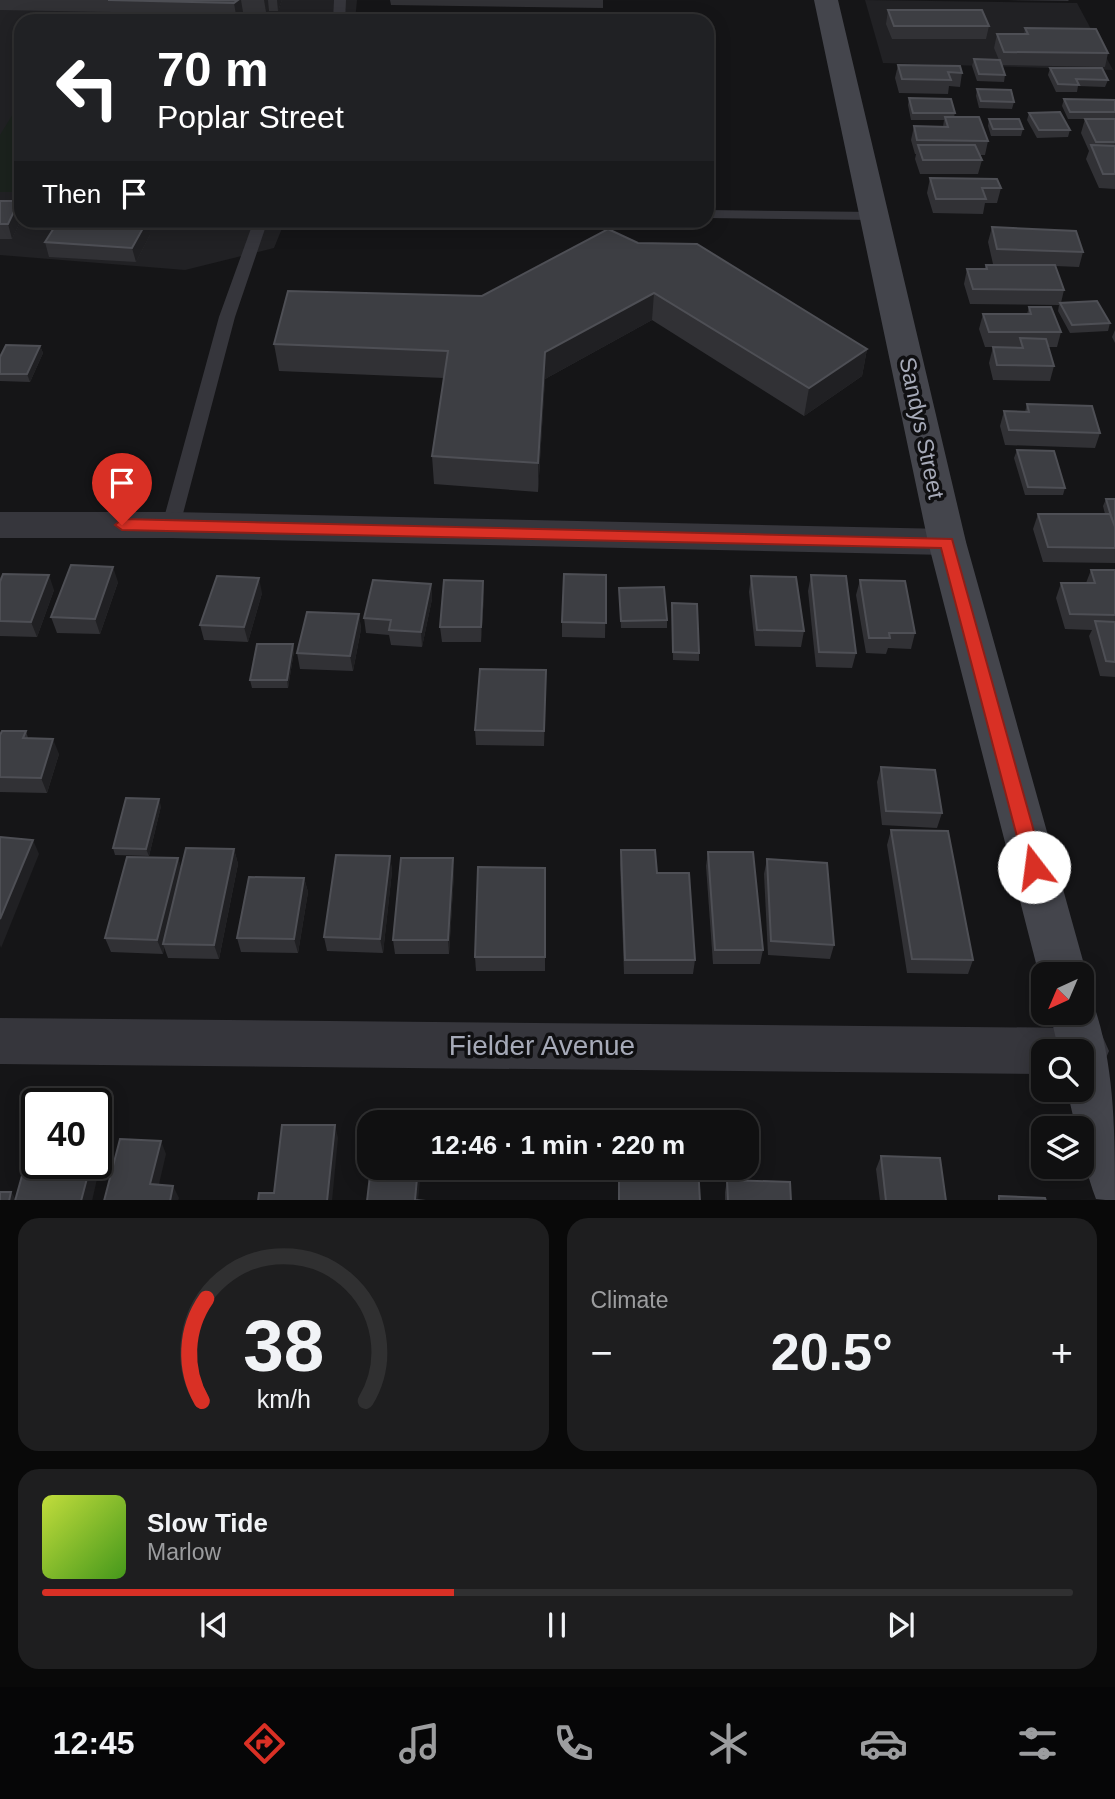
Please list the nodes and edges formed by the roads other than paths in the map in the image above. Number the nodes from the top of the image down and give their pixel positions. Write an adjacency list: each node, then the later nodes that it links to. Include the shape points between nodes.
1 (826, 0): 3 (street, Sandys Street)
2 (714, 214): 3 (lane)
3 (877, 216): 7 (street, Sandys Street)
4 (258, 228): 6 (lane, via 227,317)
5 (0, 525): 6 (street)
6 (171, 525): 7 (street)
7 (947, 542): 8 (street, Sandys Street)
8 (1060, 962)
9 (1079, 1032): 10 (street, Fielder Avenue); 11 (street)
10 (0, 1041)
11 (1115, 1180)

